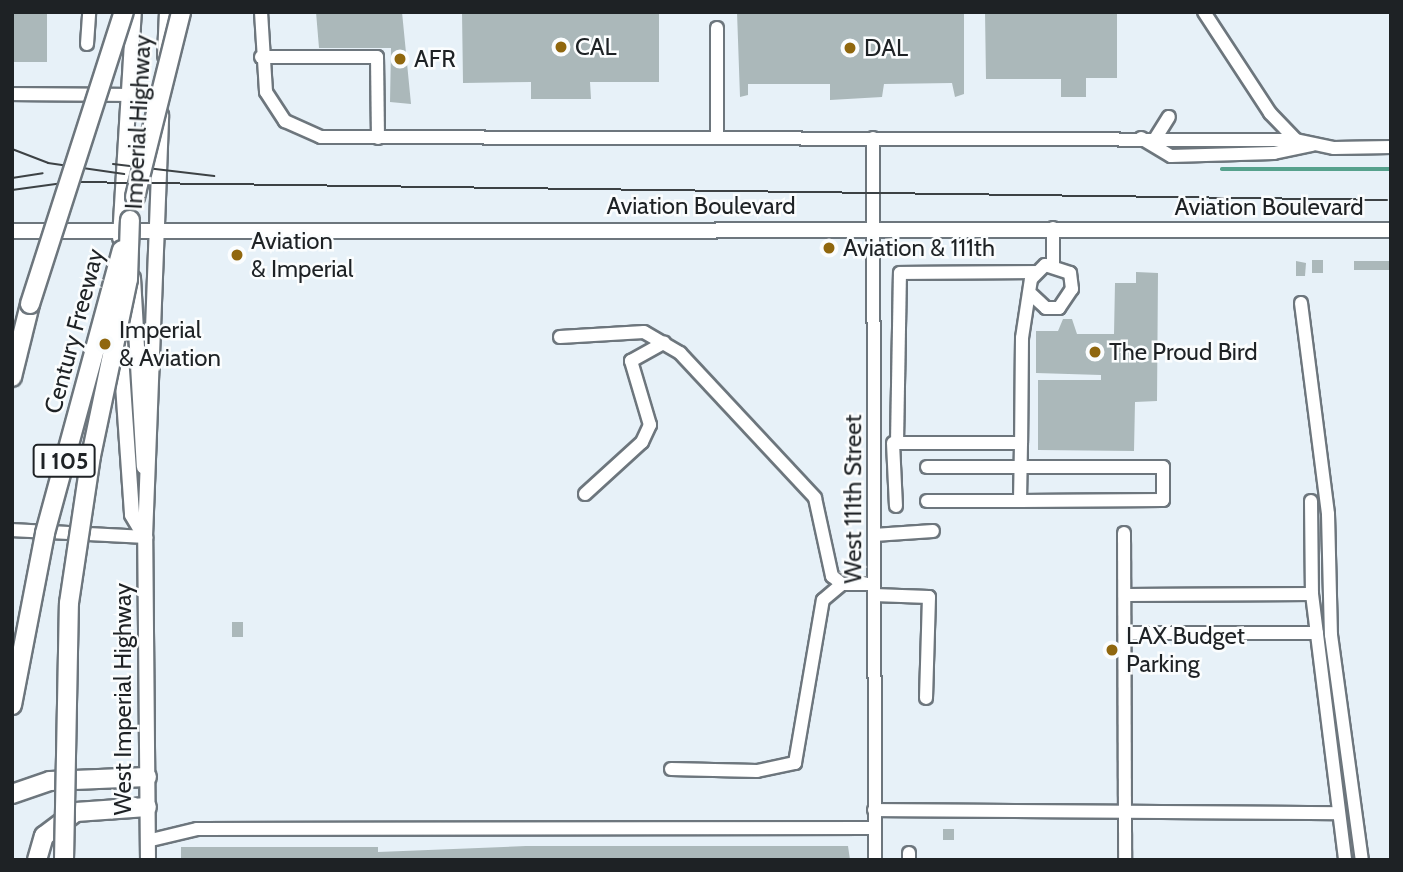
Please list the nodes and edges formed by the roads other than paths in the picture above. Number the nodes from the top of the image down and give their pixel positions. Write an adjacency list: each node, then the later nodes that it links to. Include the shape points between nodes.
1 (89, 12): 9 (street)
2 (124, 12): 32 (highway, Century Freeway, bridge)
3 (134, 12): 12 (main road, Imperial Highway)
4 (167, 12): 27 (main road, Imperial Highway)
5 (181, 12): 22 (highway, Century Freeway / I 105, bridge)
6 (261, 12): 10 (street)
7 (1204, 12): 19 (street, via 1270,113)
8 (717, 28): 15 (street)
9 (87, 44)
10 (261, 57): 14 (street, via 266,92 285,121 321,137); 14 (street, via 377,57)
11 (12, 94): 12 (street)
12 (130, 95): 22 (main road, Imperial Highway)
13 (1169, 117): 18 (street)
14 (378, 138): 15 (street)
15 (717, 138): 16 (street)
16 (873, 138): 17 (street); 23 (street, West 111th Street)
17 (1140, 138): 18 (street); 20 (street, via 1171,156 1274,153)
18 (1155, 139): 19 (street)
19 (1296, 139): 20 (street)
20 (1312, 145): 21 (street)
21 (1391, 147)
22 (125, 225): 26 (main road, Aviation Boulevard); 27 (main road, Aviation Boulevard); 42 (main road, via 131,246 141,459); 52 (main road, West Imperial Highway, via 128,471 132,515); 60 (highway, Century Freeway / I 105, bridge, via 45,533); 71 (highway, bridge, via 128,279 91,456 69,603)
23 (873, 228): 24 (main road, Aviation Boulevard); 27 (main road, Aviation Boulevard); 37 (street, West 111th Street)
24 (1053, 228): 25 (main road, Aviation Boulevard); 28 (street)
25 (1391, 230)
26 (12, 231)
27 (154, 234): 42 (main road, West Imperial Highway)
28 (1052, 265): 29 (street); 30 (street, via 1072,281 1063,306 1046,308)
29 (1035, 272): 30 (street); 38 (street, via 900,273)
30 (1032, 295): 39 (street, via 1022,338)
31 (1301, 303): 76 (street, via 1328,514 1331,635)
32 (30, 304): 35 (highway); 36 (highway, Century Freeway)
33 (559, 337): 34 (street, via 644,332)
34 (663, 343): 43 (street, via 631,361 650,425 642,442); 53 (street, via 680,353 815,498 832,576)
35 (12, 348)
36 (12, 377)
37 (874, 442): 38 (street); 51 (street, West 111th Street)
38 (895, 443): 39 (street); 47 (street)
39 (1021, 443): 41 (street)
40 (927, 467): 41 (street)
41 (1021, 467): 46 (street); 46 (street, via 1163,467 1163,500)
42 (150, 483): 52 (main road, West Imperial Highway)
43 (585, 494)
44 (1311, 500): 55 (street)
45 (927, 501): 46 (street)
46 (1020, 501)
47 (896, 506)
48 (12, 530): 52 (street)
49 (933, 531): 51 (street)
50 (1124, 533): 56 (street)
51 (874, 535): 54 (street, West 111th Street)
52 (145, 537): 62 (main road, West Imperial Highway)
53 (842, 584): 54 (street); 61 (street, via 823,600 795,763 757,771)
54 (874, 590): 59 (street, via 929,597); 65 (street, West 111th Street)
55 (1312, 594): 56 (street); 58 (street)
56 (1125, 595): 57 (street)
57 (1125, 633): 58 (street); 66 (street)
58 (1317, 633): 67 (street)
59 (926, 698)
60 (12, 705)
61 (671, 769)
62 (147, 777): 63 (highway, via 50,781); 64 (main road, West Imperial Highway)
63 (12, 794)
64 (147, 807): 69 (main road, West Imperial Highway); 70 (highway, via 76,812 44,836)
65 (874, 810): 66 (street); 68 (street, West 111th Street)
66 (1125, 813): 67 (street); 74 (street)
67 (1339, 813): 75 (street)
68 (875, 828): 69 (street, via 197,829); 73 (street, West 111th Street)
69 (147, 841): 72 (main road, West Imperial Highway)
70 (37, 860)
71 (64, 860)
72 (148, 860)
73 (875, 860)
74 (1125, 860)
75 (1345, 860)
76 (1362, 860)

